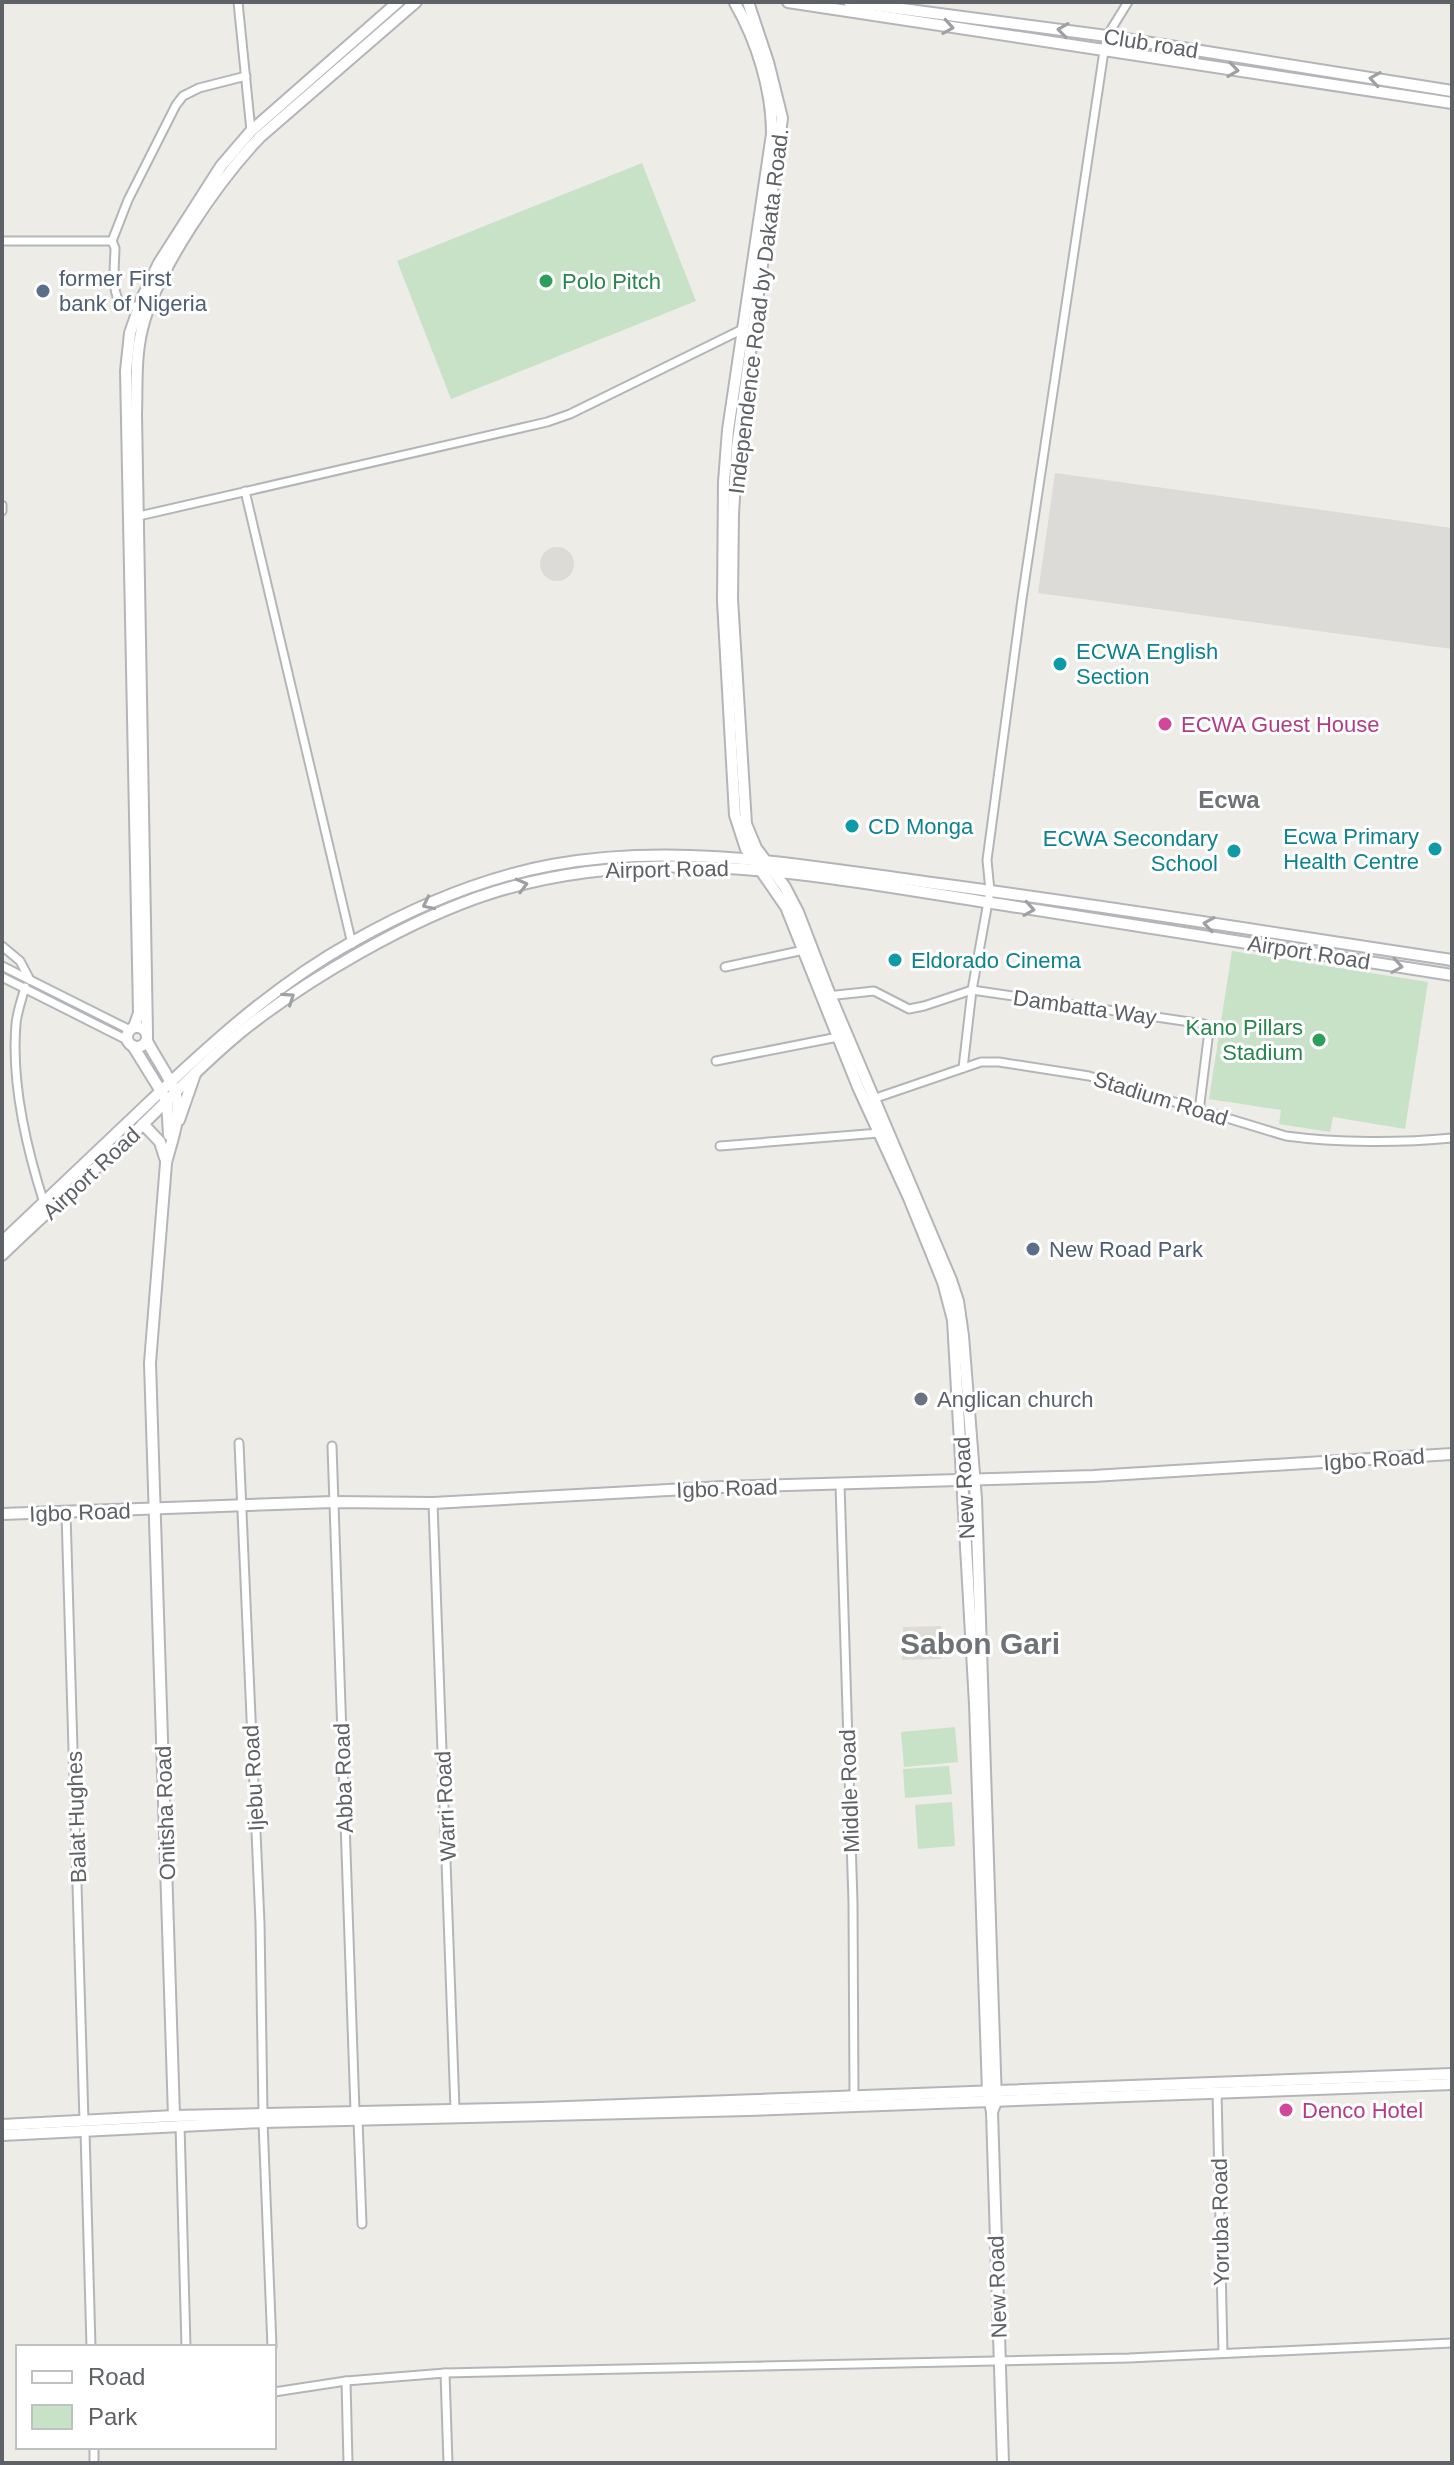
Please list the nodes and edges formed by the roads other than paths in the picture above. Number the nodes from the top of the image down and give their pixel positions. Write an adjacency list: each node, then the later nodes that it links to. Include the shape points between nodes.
1 (238, 2): 10 (street)
2 (416, 2): 7 (main road)
3 (740, 2): 17 (main road, Independence Road by Dakata Road., via 777,112)
4 (788, 2): 9 (main road, one-way to 9)
5 (849, 2): 8 (main road, Club road, one-way to 5)
6 (1128, 2): 8 (street)
7 (397, 5): 13 (main road); 16 (main road, via 243,154)
8 (1107, 36): 9 (street); 11 (main road, Club road, one-way to 8)
9 (1104, 51): 12 (main road, one-way to 12); 22 (street, via 1022,599 987,860)
10 (246, 76): 13 (street); 15 (street, via 183,96)
11 (1452, 91)
12 (1452, 103)
13 (251, 131): 16 (main road, via 206,187 159,263)
14 (2, 241): 15 (street)
15 (112, 241): 16 (street, via 118,301)
16 (143, 308): 19 (main road, via 137,376); 37 (main road, via 130,333 126,371 139,1013)
17 (749, 329): 18 (street, via 547,422); 20 (main road, Independence Road by Dakata Road., via 737,448 732,599 746,824)
18 (245, 491): 19 (street); 25 (street)
19 (139, 516): 38 (main road)
20 (762, 865): 21 (main road, Airport Road, via 699,855 594,860); 22 (main road, Airport Road); 23 (main road, Airport Road, one-way to 20, via 560,876 631,867); 24 (main road, Airport Road); 27 (main road, New Road); 36 (main road, New Road, via 793,901)
21 (483, 883): 23 (main road); 25 (main road, Airport Road, one-way to 25, via 437,899)
22 (990, 891): 24 (street); 29 (main road, Airport Road, one-way to 22)
23 (487, 895): 28 (main road, Airport Road)
24 (987, 903): 32 (main road, Airport Road, one-way to 32); 35 (street)
25 (352, 942): 28 (street); 44 (main road, Airport Road, via 289,982 202,1052)
26 (2, 946): 34 (street, via 20,961)
27 (804, 950): 31 (street); 36 (main road, New Road)
28 (356, 956): 42 (main road, Airport Road, one-way to 28, via 285,1000)
29 (1452, 960)
30 (2, 966): 34 (street)
31 (725, 967)
32 (1452, 975)
33 (2, 977): 34 (street)
34 (27, 984): 37 (street); 55 (street, via 16,1022 17,1088)
35 (972, 990): 36 (street, via 909,1009 874,991); 41 (street); 47 (street, Dambatta Way, via 1204,1024 1209,1031)
36 (826, 996): 39 (main road, New Road); 43 (main road, New Road)
37 (131, 1036): 38 (main road, via 140,1027); 38 (main road, via 142,1046); 45 (main road)
38 (147, 1037): 44 (main road)
39 (838, 1037): 40 (street); 43 (main road, New Road)
40 (716, 1061)
41 (963, 1068): 46 (street, Stadium Road); 47 (street, Stadium Road, via 999,1062 1073,1073)
42 (195, 1074): 44 (main road, Airport Road); 49 (main road)
43 (862, 1085): 46 (main road, New Road); 50 (main road, New Road)
44 (172, 1088): 45 (main road, Airport Road); 49 (main road)
45 (164, 1096): 48 (main road, Airport Road); 52 (main road); 55 (main road, Airport Road)
46 (873, 1099): 56 (main road, New Road)
47 (1199, 1111): 51 (street, Stadium Road, via 1307,1139)
48 (143, 1124): 54 (main road, via 160,1142); 58 (main road, Airport Road)
49 (174, 1133): 52 (main road)
50 (879, 1133): 53 (street); 56 (main road, New Road)
51 (1452, 1138)
52 (170, 1146): 54 (main road, Onitsha Road)
53 (720, 1146)
54 (166, 1163): 67 (main road, Onitsha Road, via 151,1354)
55 (44, 1203): 57 (main road, Airport Road)
56 (921, 1218): 62 (main road, New Road, via 954,1302)
57 (3, 1237)
58 (2, 1255)
59 (239, 1443): 66 (street, Ijebu Road)
60 (332, 1446): 64 (street, Abba Road)
61 (1452, 1454): 62 (main road, Igbo Road)
62 (969, 1479): 63 (main road, Igbo Road); 74 (main road, New Road)
63 (840, 1484): 65 (main road, Igbo Road); 73 (street, Middle Road)
64 (333, 1502): 65 (main road, Igbo Road); 66 (main road, Igbo Road); 77 (street, Abba Road)
65 (433, 1503): 75 (street, Warri Road)
66 (243, 1507): 67 (main road, Igbo Road); 78 (street, Ijebu Road)
67 (153, 1510): 68 (main road, Igbo Road); 79 (main road, Onitsha Road)
68 (66, 1513): 69 (main road, Igbo Road); 81 (street, Balat Hughes)
69 (2, 1514)
70 (1452, 2074): 74 (main road)
71 (1452, 2084): 72 (main road)
72 (1217, 2092): 74 (main road); 88 (street, Yoruba Road)
73 (854, 2097): 74 (main road); 76 (main road)
74 (992, 2100): 76 (main road); 89 (main road, New Road)
75 (455, 2109): 76 (main road); 77 (main road)
76 (599, 2110): 77 (main road)
77 (356, 2115): 78 (main road); 83 (street, Abba Road)
78 (263, 2117): 79 (main road); 87 (street, Ijebu Road)
79 (177, 2120): 81 (main road); 86 (street, Onitsha Road)
80 (2, 2125): 81 (main road)
81 (84, 2126): 82 (main road); 85 (street, Balat Hughes)
82 (2, 2135)
83 (362, 2224)
84 (1452, 2343): 88 (street)
85 (91, 2345)
86 (186, 2345)
87 (272, 2345)
88 (1223, 2353): 89 (street)
89 (999, 2360): 90 (street); 95 (main road, New Road)
90 (445, 2373): 91 (street); 94 (street)
91 (346, 2381): 92 (street); 93 (street)
92 (276, 2392)
93 (348, 2463)
94 (448, 2463)
95 (1003, 2463)

